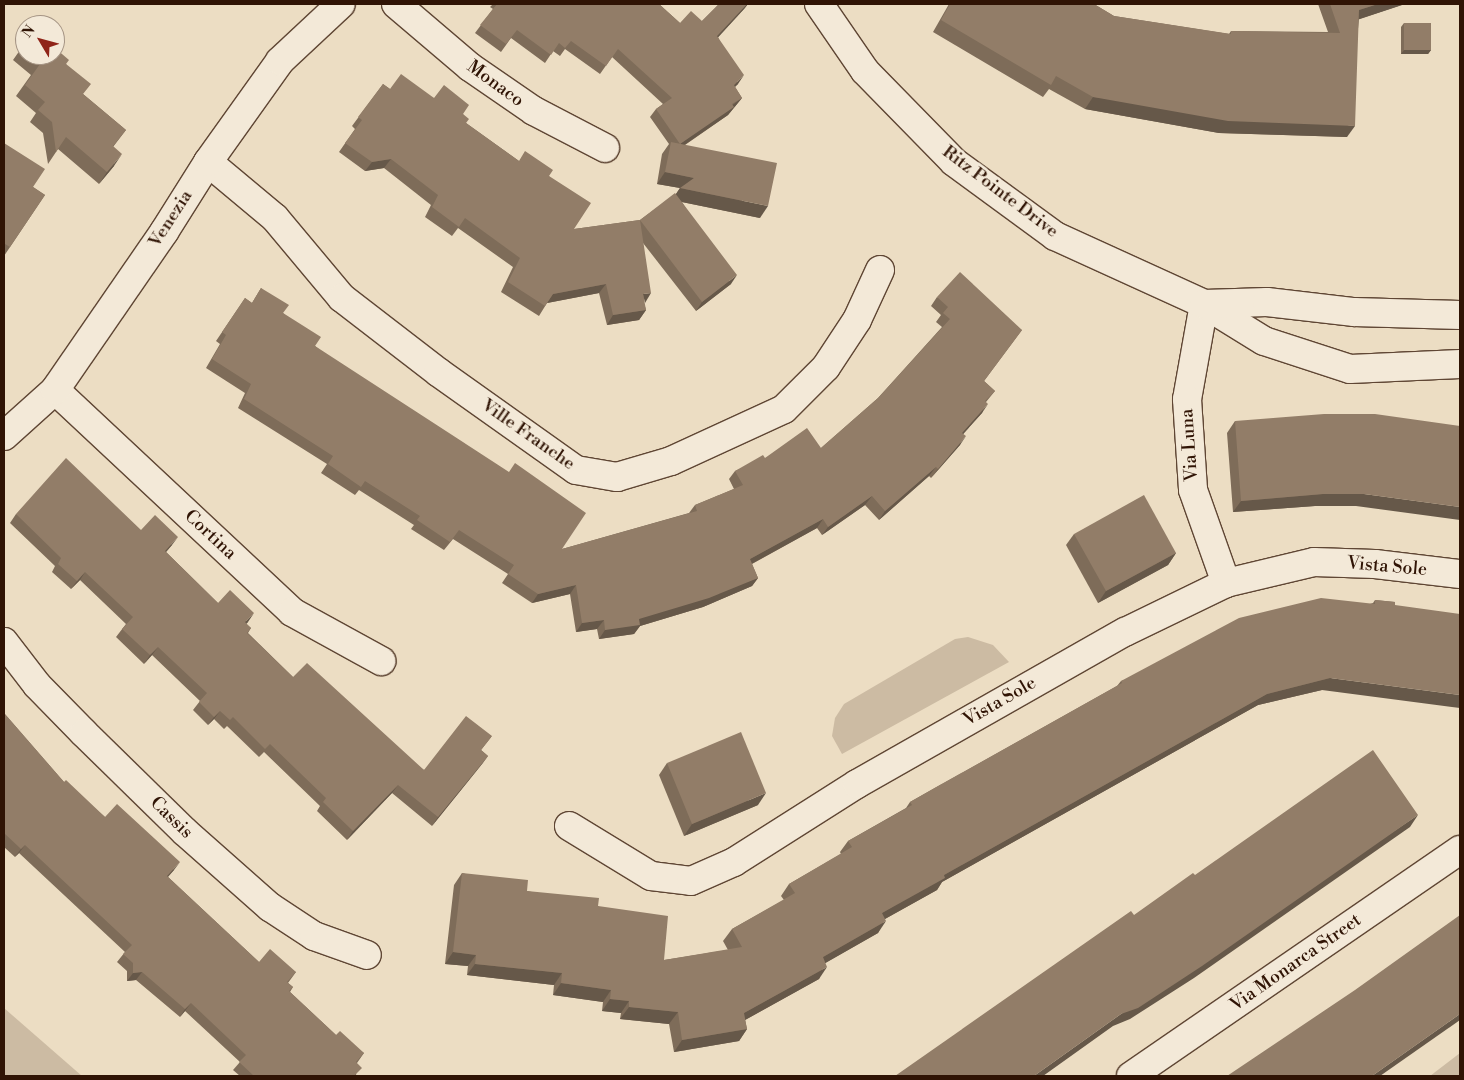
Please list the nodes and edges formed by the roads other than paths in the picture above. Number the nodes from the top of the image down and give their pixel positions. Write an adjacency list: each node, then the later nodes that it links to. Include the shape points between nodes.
1 (340, 4): 5 (street, Venezia, via 280,61)
2 (396, 4): 4 (street, Monaco, via 470,66 526,106)
3 (819, 4): 7 (street, Ritz Pointe Drive, via 865,71 954,162 1055,236)
4 (605, 148)
5 (208, 162): 6 (street, Ville Franche, via 275,218 317,272 371,321 576,470 616,477 670,462 784,409 826,367 857,320); 10 (street, Venezia, via 159,240)
6 (880, 270)
7 (1204, 304): 8 (street, Ritz Pointe Drive, via 1266,302 1354,312); 9 (street, Ritz Pointe Drive, via 1264,341 1350,369); 13 (street, Via Luna, via 1187,399 1193,490)
8 (1460, 314)
9 (1460, 364)
10 (54, 390): 11 (street, Venezia); 15 (street, Cortina, via 292,612)
11 (4, 436)
12 (1460, 574): 13 (street, Vista Sole, via 1375,564 1314,562)
13 (1226, 583): 16 (street, Vista Sole, via 1125,632 857,784 734,862 691,881 651,876)
14 (4, 642): 18 (street, Cassis, via 37,685 84,733 184,831 270,907 314,936)
15 (381, 660)
16 (569, 826)
17 (1460, 850): 19 (street, Via Monarca Street)
18 (367, 955)
19 (1131, 1076)

